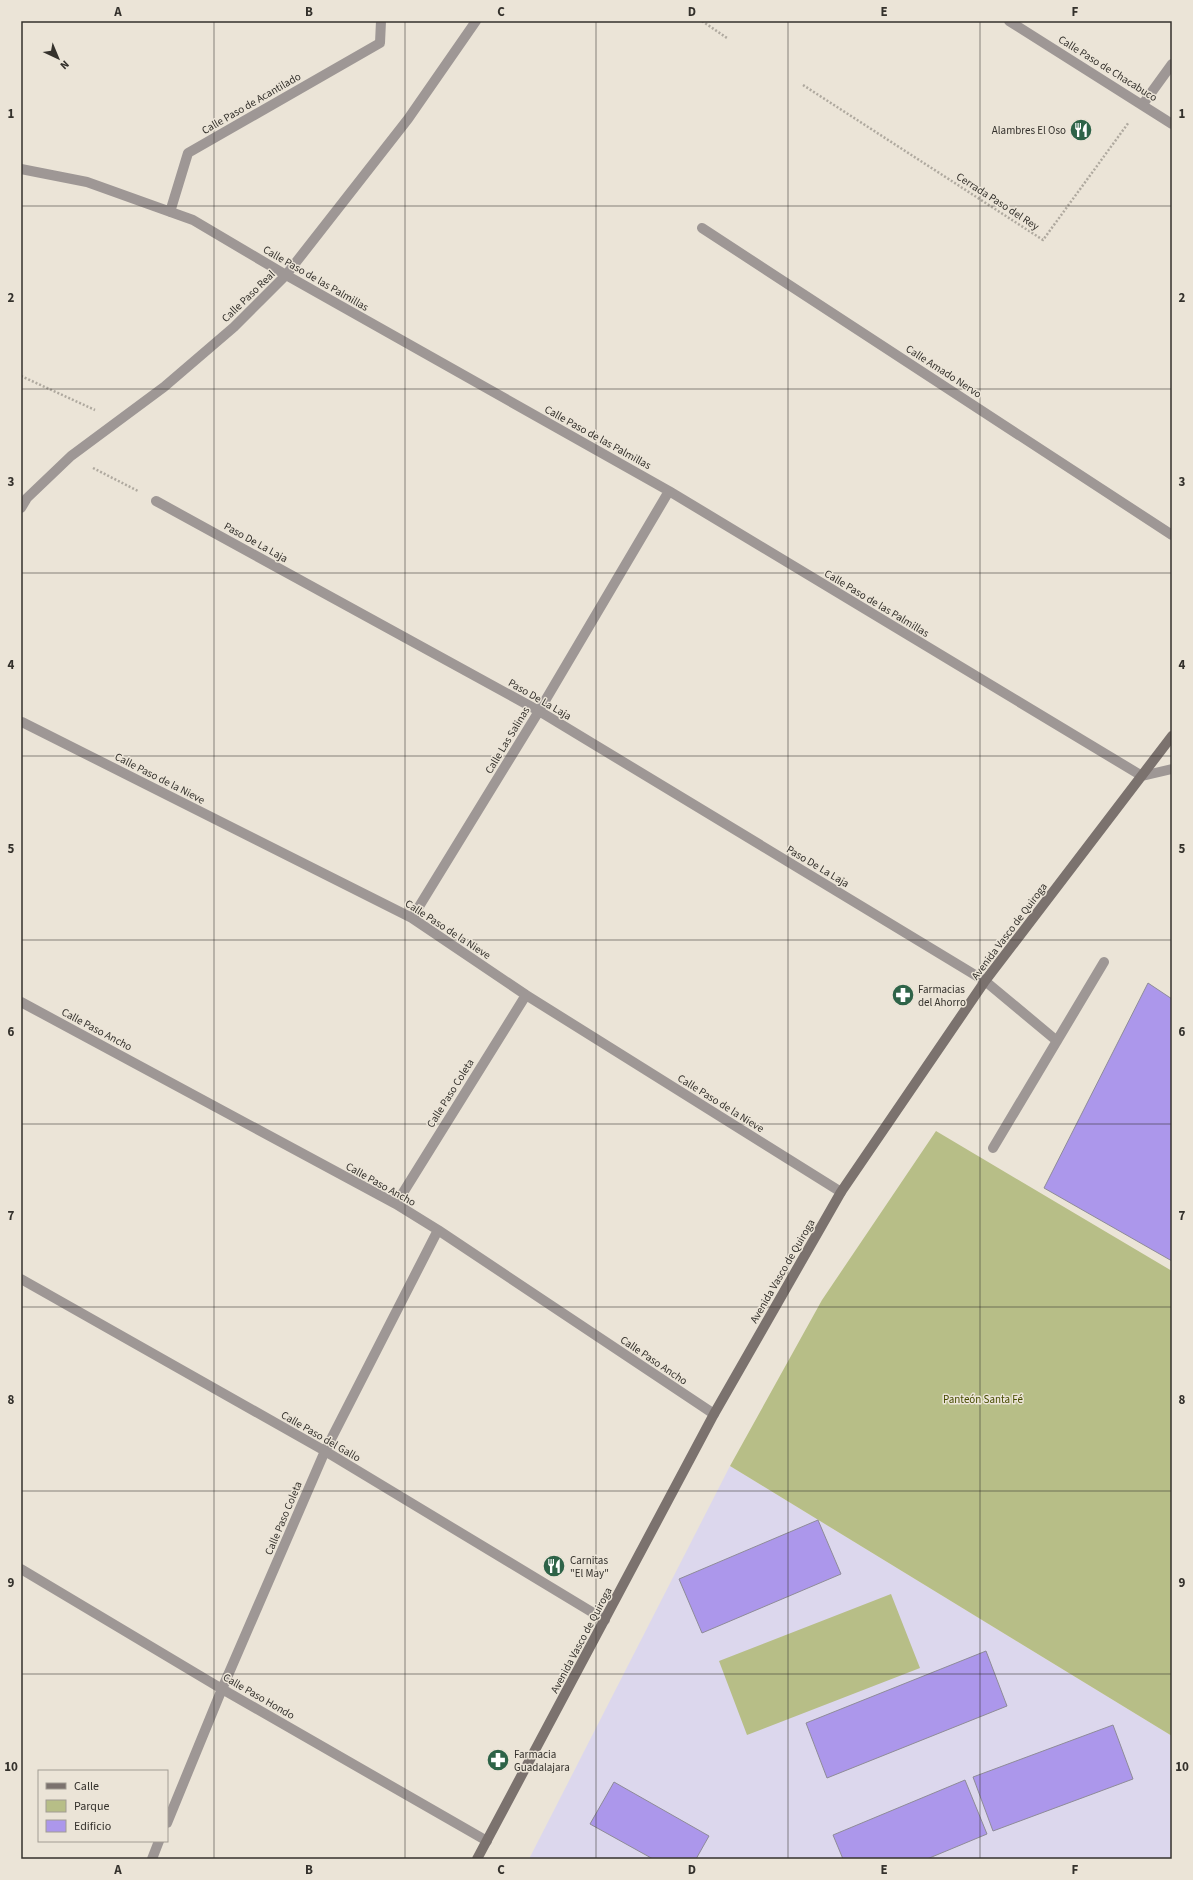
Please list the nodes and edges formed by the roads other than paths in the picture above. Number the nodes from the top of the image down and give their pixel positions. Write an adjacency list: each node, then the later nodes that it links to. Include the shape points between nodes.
1 (381, 21): 8 (street, Calle Paso de Acantilado, via 380,43 188,152)
2 (476, 21): 10 (street, Calle Paso Real, via 408,119)
3 (1009, 21): 5 (street, Calle Paso de Chacabuco)
4 (1172, 64): 5 (street)
5 (1143, 104): 6 (street, Calle Paso de Chacabuco)
6 (1172, 124)
7 (21, 169): 8 (street, Calle Paso de las Palmillas, via 87,182)
8 (170, 212): 10 (street, Calle Paso de las Palmillas, via 193,220)
9 (702, 228): 14 (street, Calle Amado Nervo)
10 (286, 275): 11 (street, Calle Paso de las Palmillas); 13 (street, Calle Paso Real, via 234,327 164,387 71,456 27,498)
11 (669, 491): 15 (street, Calle Las Salinas); 19 (street, Calle Paso de las Palmillas)
12 (156, 501): 15 (street, Paso De La Laja)
13 (21, 508)
14 (1172, 535)
15 (539, 711): 20 (street, Calle Las Salinas); 22 (street, Paso De La Laja)
16 (22, 722): 20 (street, Calle Paso de la Nieve)
17 (1172, 736): 19 (main road, Avenida Vasco de Quiroga)
18 (1172, 769): 19 (street)
19 (1142, 776): 22 (main road, Avenida Vasco de Quiroga)
20 (412, 918): 23 (street, Calle Paso de la Nieve)
21 (1104, 962): 25 (street)
22 (985, 981): 25 (street, Paso De La Laja); 27 (main road, Avenida Vasco de Quiroga)
23 (526, 995): 27 (street, Calle Paso de la Nieve); 28 (street, Calle Paso Coleta)
24 (21, 1002): 28 (street, Calle Paso Ancho)
25 (1057, 1041): 26 (street)
26 (993, 1148)
27 (841, 1192): 31 (main road, Avenida Vasco de Quiroga)
28 (396, 1204): 29 (street, Calle Paso Ancho)
29 (438, 1230): 31 (street, Calle Paso Ancho); 32 (street, Calle Paso Coleta)
30 (21, 1279): 32 (street, Calle Paso del Gallo)
31 (714, 1414): 34 (main road, Avenida Vasco de Quiroga)
32 (325, 1451): 34 (street, Calle Paso del Gallo); 35 (street, Calle Paso Coleta)
33 (21, 1569): 35 (street, Calle Paso Hondo)
34 (605, 1620): 37 (main road, Avenida Vasco de Quiroga)
35 (222, 1689): 36 (street, Calle Paso Coleta); 37 (street, Calle Paso Hondo)
36 (168, 1820)
37 (487, 1841): 40 (main road, Avenida Vasco de Quiroga)
38 (159, 1842): 39 (street)
39 (152, 1859)
40 (477, 1859)

